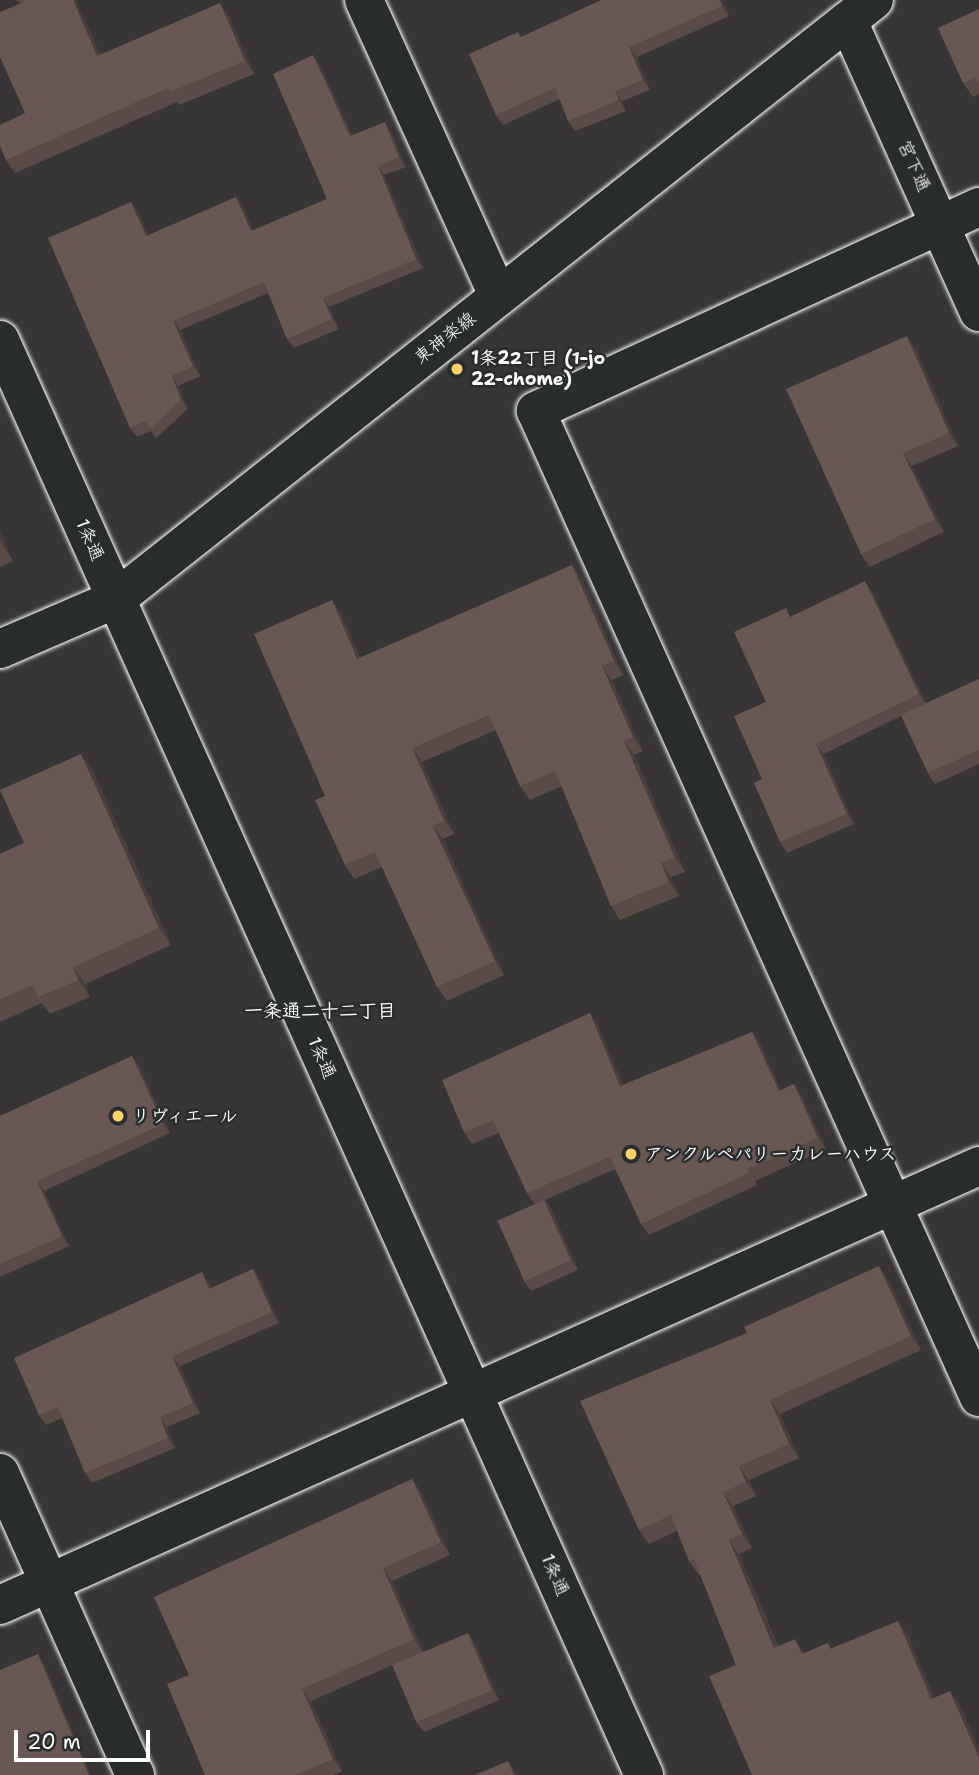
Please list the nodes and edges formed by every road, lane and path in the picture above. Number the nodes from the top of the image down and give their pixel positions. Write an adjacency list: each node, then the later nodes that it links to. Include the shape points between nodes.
1 (364, 0): 5 (street)
2 (854, 7): 4 (street, 宮下通); 5 (street, 東神楽線)
3 (979, 207): 4 (street)
4 (939, 224): 6 (street, 宮下通); 11 (street, via 536,411)
5 (498, 296): 8 (street, 東神楽線)
6 (979, 312)
7 (0, 340): 8 (street, 1条通)
8 (116, 599): 9 (street, 東神楽線); 12 (street, 1条通)
9 (0, 649)
10 (979, 1166): 11 (street)
11 (894, 1205): 12 (street); 13 (street)
12 (474, 1396): 15 (street); 18 (street, 1条通)
13 (979, 1396)
14 (0, 1474): 15 (street)
15 (49, 1583): 16 (street); 17 (street)
16 (0, 1605)
17 (135, 1775)
18 (644, 1775)

